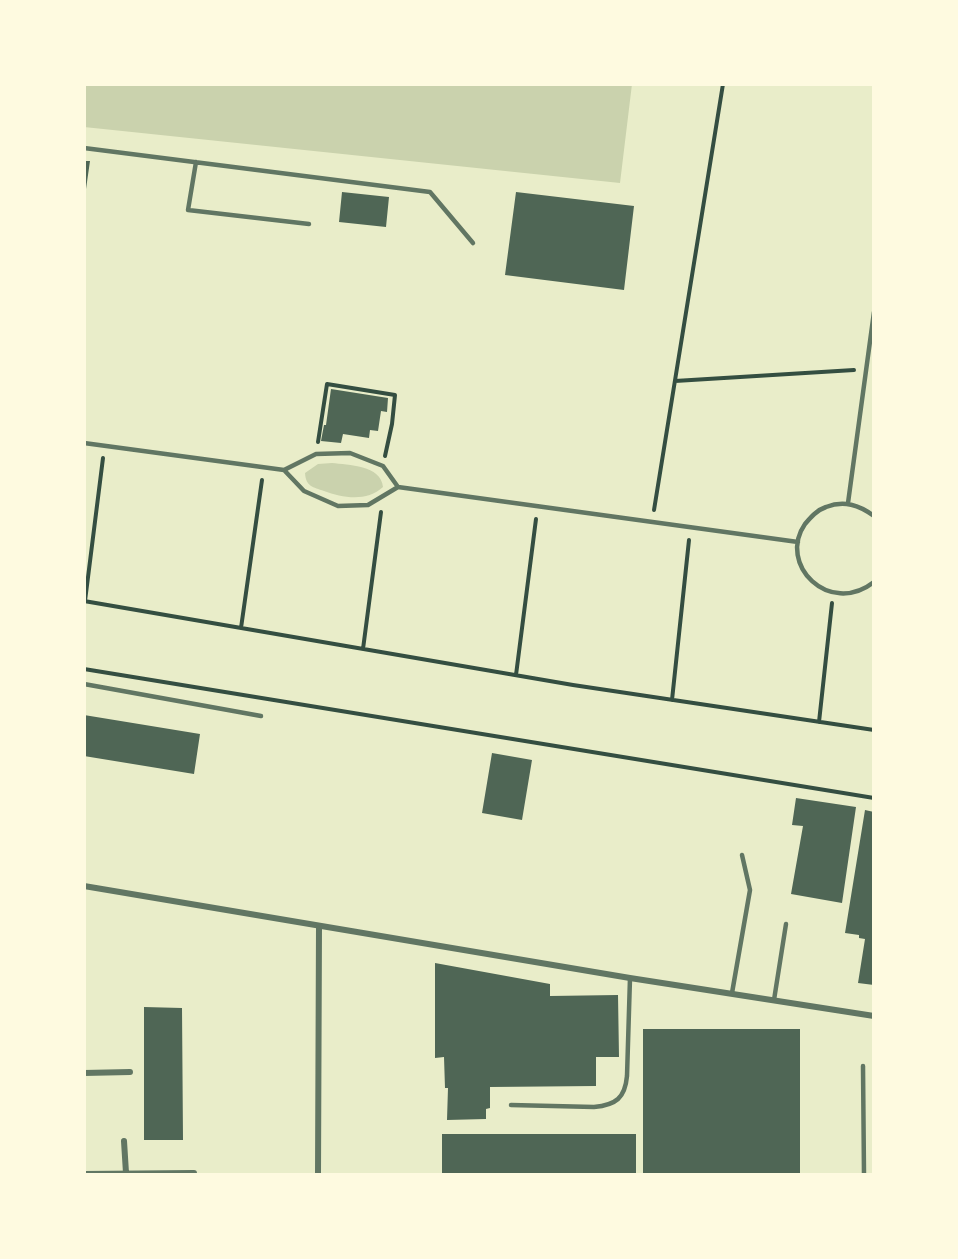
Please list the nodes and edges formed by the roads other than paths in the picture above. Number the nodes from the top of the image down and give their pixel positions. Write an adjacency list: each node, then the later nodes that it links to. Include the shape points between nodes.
1 (84, 148): 2 (lane)
2 (195, 162): 3 (lane, via 188,210); 4 (lane, via 430,192)
3 (309, 224)
4 (473, 243)
5 (874, 312): 9 (lane)
6 (84, 443): 7 (lane)
7 (284, 470): 8 (lane, via 304,490 338,506 368,505); 8 (lane, via 316,454 350,453 383,466)
8 (398, 487): 11 (lane)
9 (848, 503): 10 (lane); 11 (lane, via 834,504 810,517)
10 (874, 516)
11 (798, 542): 12 (lane, via 803,570 824,590 852,593)
12 (874, 582)
13 (84, 684): 14 (lane)
14 (261, 716)
15 (742, 855): 20 (lane, via 750,890)
16 (84, 886): 18 (street)
17 (786, 924): 21 (lane)
18 (319, 926): 19 (street); 31 (street)
19 (630, 978): 20 (street); 26 (lane, via 623,1095 607,1106)
20 (732, 993): 21 (street)
21 (774, 1000): 22 (street)
22 (874, 1016)
23 (863, 1066): 32 (lane)
24 (130, 1072): 25 (street)
25 (84, 1073)
26 (511, 1105)
27 (124, 1141): 28 (street)
28 (126, 1173): 29 (street); 30 (street)
29 (194, 1173)
30 (84, 1174)
31 (318, 1175)
32 (864, 1175)

